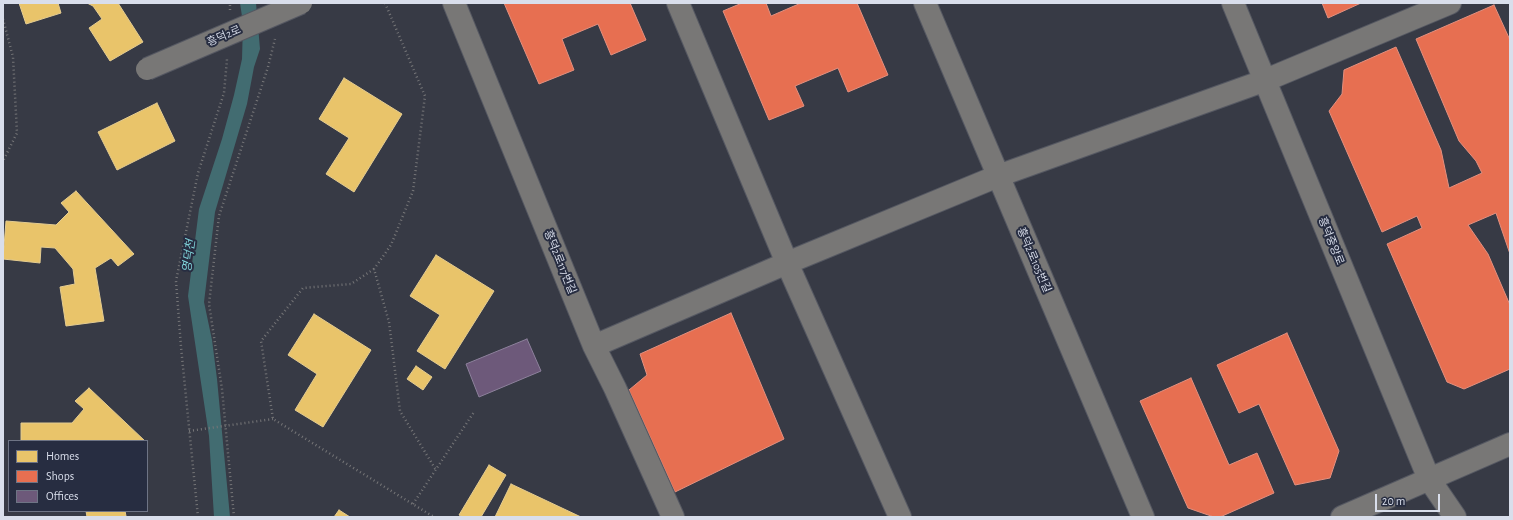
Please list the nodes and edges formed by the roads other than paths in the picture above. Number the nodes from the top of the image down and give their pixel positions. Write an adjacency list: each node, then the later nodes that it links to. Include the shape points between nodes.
1 (301, 3): 7 (street, 흥덕2로, bridge)
2 (454, 3): 11 (street, 흥덕2로117번길)
3 (678, 3): 10 (street)
4 (925, 3): 9 (street, 흥덕2로105번길)
5 (1233, 3): 8 (street, 흥덕중앙로)
6 (1450, 3): 8 (street)
7 (147, 69)
8 (1266, 80): 9 (street); 13 (street, 흥덕중앙로)
9 (998, 176): 10 (street); 16 (street, 흥덕2로105번길)
10 (787, 263): 11 (street); 15 (street)
11 (594, 346): 14 (street, 흥덕2로117번길)
12 (1510, 444): 13 (street)
13 (1429, 480): 17 (street); 18 (street, 흥덕중앙로); 19 (street, 흥덕중앙로)
14 (673, 517)
15 (900, 517)
16 (1143, 517)
17 (1342, 517)
18 (1435, 517)
19 (1455, 517)

